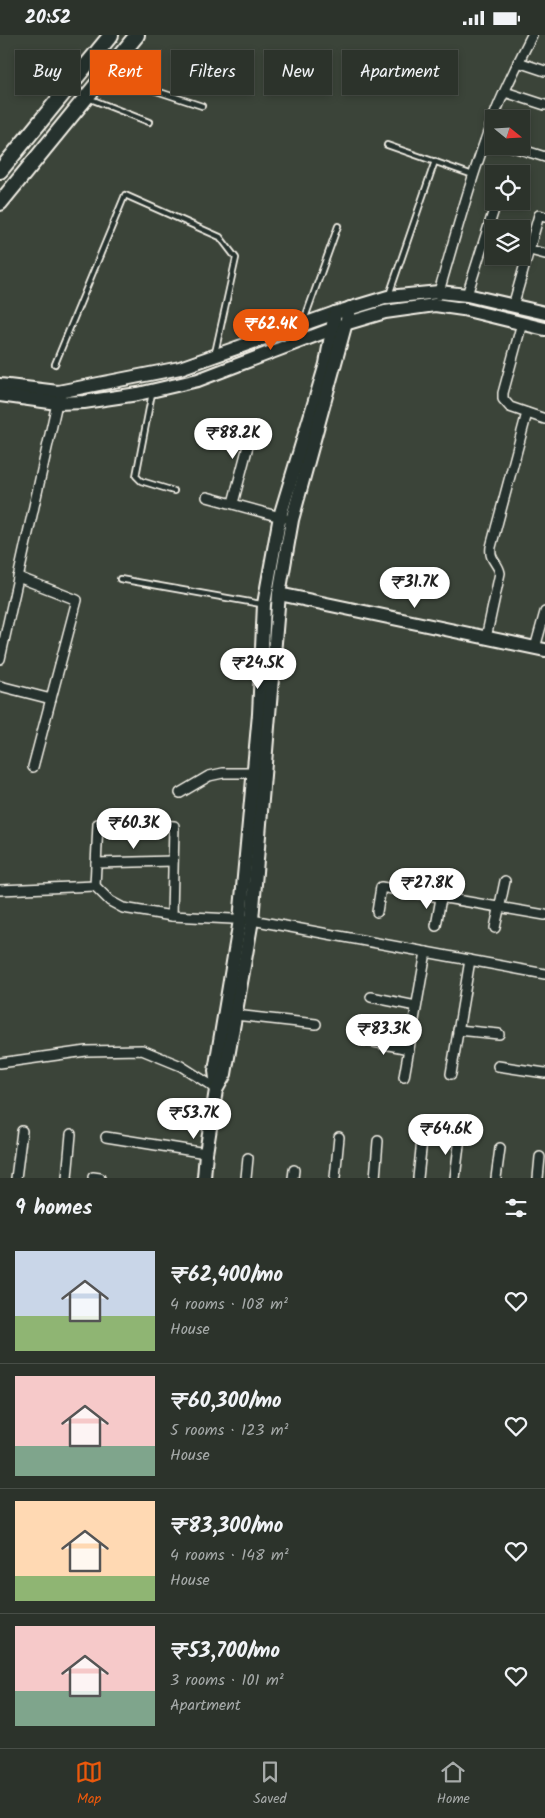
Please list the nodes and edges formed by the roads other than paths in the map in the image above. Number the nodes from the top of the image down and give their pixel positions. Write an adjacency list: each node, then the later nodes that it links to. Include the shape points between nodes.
1 (111, 35): 20 (main road)
2 (137, 35): 4 (main road)
3 (532, 35): 5 (street)
4 (125, 50)
5 (518, 62): 6 (street); 7 (street)
6 (545, 71)
7 (505, 91): 11 (street); 13 (street)
8 (161, 92): 12 (lane)
9 (90, 94): 10 (main road)
10 (87, 98): 14 (lane); 22 (main road)
11 (545, 105)
12 (202, 106)
13 (499, 110)
14 (150, 122)
15 (387, 145): 19 (lane)
16 (485, 150): 21 (street)
17 (530, 152): 18 (street)
18 (545, 157)
19 (434, 161): 21 (lane); 31 (lane)
20 (0, 171)
21 (473, 175): 29 (street)
22 (0, 203)
23 (494, 210): 30 (street)
24 (545, 217): 26 (street, via 539,215)
25 (338, 226): 39 (lane)
26 (530, 250): 27 (street)
27 (545, 255)
28 (525, 265): 33 (street)
29 (439, 292): 30 (street); 31 (street); 32 (street)
30 (467, 295): 33 (street)
31 (388, 297): 34 (street)
32 (435, 305): 37 (street, via 385,312); 38 (street)
33 (513, 306): 36 (street)
34 (350, 308): 35 (street); 37 (street)
35 (335, 313): 39 (street); 41 (street)
36 (545, 313)
37 (348, 323): 41 (street); 55 (street)
38 (522, 323): 40 (street); 49 (street, via 503,399 510,407)
39 (302, 325): 42 (lane); 43 (street)
40 (545, 329)
41 (332, 330): 42 (street); 55 (street)
42 (303, 341): 46 (street, via 198,379)
43 (214, 357): 44 (lane, via 236,257 220,237 125,195); 45 (street, via 180,369 69,391 49,392)
44 (55, 364)
45 (0, 385)
46 (152, 390): 48 (street, via 84,402); 52 (lane, via 136,476)
47 (0, 395): 48 (street)
48 (57, 403): 56 (street)
49 (527, 413): 50 (street); 62 (street, via 491,547 491,556 500,573)
50 (545, 419)
51 (206, 431): 54 (street, via 248,446)
52 (174, 491)
53 (208, 497): 54 (street)
54 (233, 503): 55 (street)
55 (286, 518): 58 (street); 59 (street)
56 (18, 577): 61 (street); 66 (street, via 77,601)
57 (120, 579): 59 (lane)
58 (279, 598): 59 (lane); 62 (street); 80 (street)
59 (264, 604): 68 (street)
60 (545, 612): 63 (street)
61 (4, 620): 64 (street)
62 (486, 638): 63 (street)
63 (540, 649)
64 (0, 659)
65 (0, 685): 66 (street)
66 (51, 699): 67 (street)
67 (33, 767)
68 (253, 773): 69 (street, via 209,776); 80 (street)
69 (180, 793)
70 (173, 861): 71 (street); 71 (street, via 174,826 108,823 98,824); 79 (street)
71 (96, 863): 73 (street)
72 (505, 881): 76 (street)
73 (95, 886): 74 (street); 79 (street, via 110,901 123,908)
74 (0, 890)
75 (442, 898): 76 (street); 77 (street, via 381,887); 81 (street)
76 (500, 908): 78 (street); 82 (street)
77 (377, 912)
78 (545, 915)
79 (172, 916): 80 (street)
80 (246, 920): 83 (street); 88 (street); 99 (street, via 215,1071)
81 (436, 926)
82 (495, 929)
83 (426, 952): 84 (street); 87 (street)
84 (470, 960): 85 (street); 90 (street)
85 (545, 974)
86 (371, 997): 87 (street)
87 (416, 1006): 93 (street)
88 (235, 1015): 89 (street); 99 (street, via 225,1074)
89 (316, 1024)
90 (458, 1030): 91 (street); 97 (street)
91 (499, 1035)
92 (364, 1040): 93 (street)
93 (409, 1049): 98 (street)
94 (0, 1063): 99 (street, via 86,1051 142,1050 181,1066 209,1084)
95 (498, 1065): 96 (street)
96 (545, 1073)
97 (451, 1074)
98 (404, 1077)
99 (215, 1094): 108 (street)
100 (22, 1131): 111 (street)
101 (71, 1134): 112 (street)
102 (106, 1137): 108 (street)
103 (339, 1137): 115 (street)
104 (460, 1137): 118 (street)
105 (422, 1140): 117 (street)
106 (378, 1141): 116 (street)
107 (500, 1148): 119 (street)
108 (206, 1153): 113 (street)
109 (540, 1157): 120 (street)
110 (248, 1158): 114 (street)
111 (16, 1178)
112 (67, 1178)
113 (204, 1178)
114 (246, 1178)
115 (335, 1178)
116 (375, 1178)
117 (418, 1178)
118 (455, 1178)
119 (496, 1178)
120 (538, 1178)

